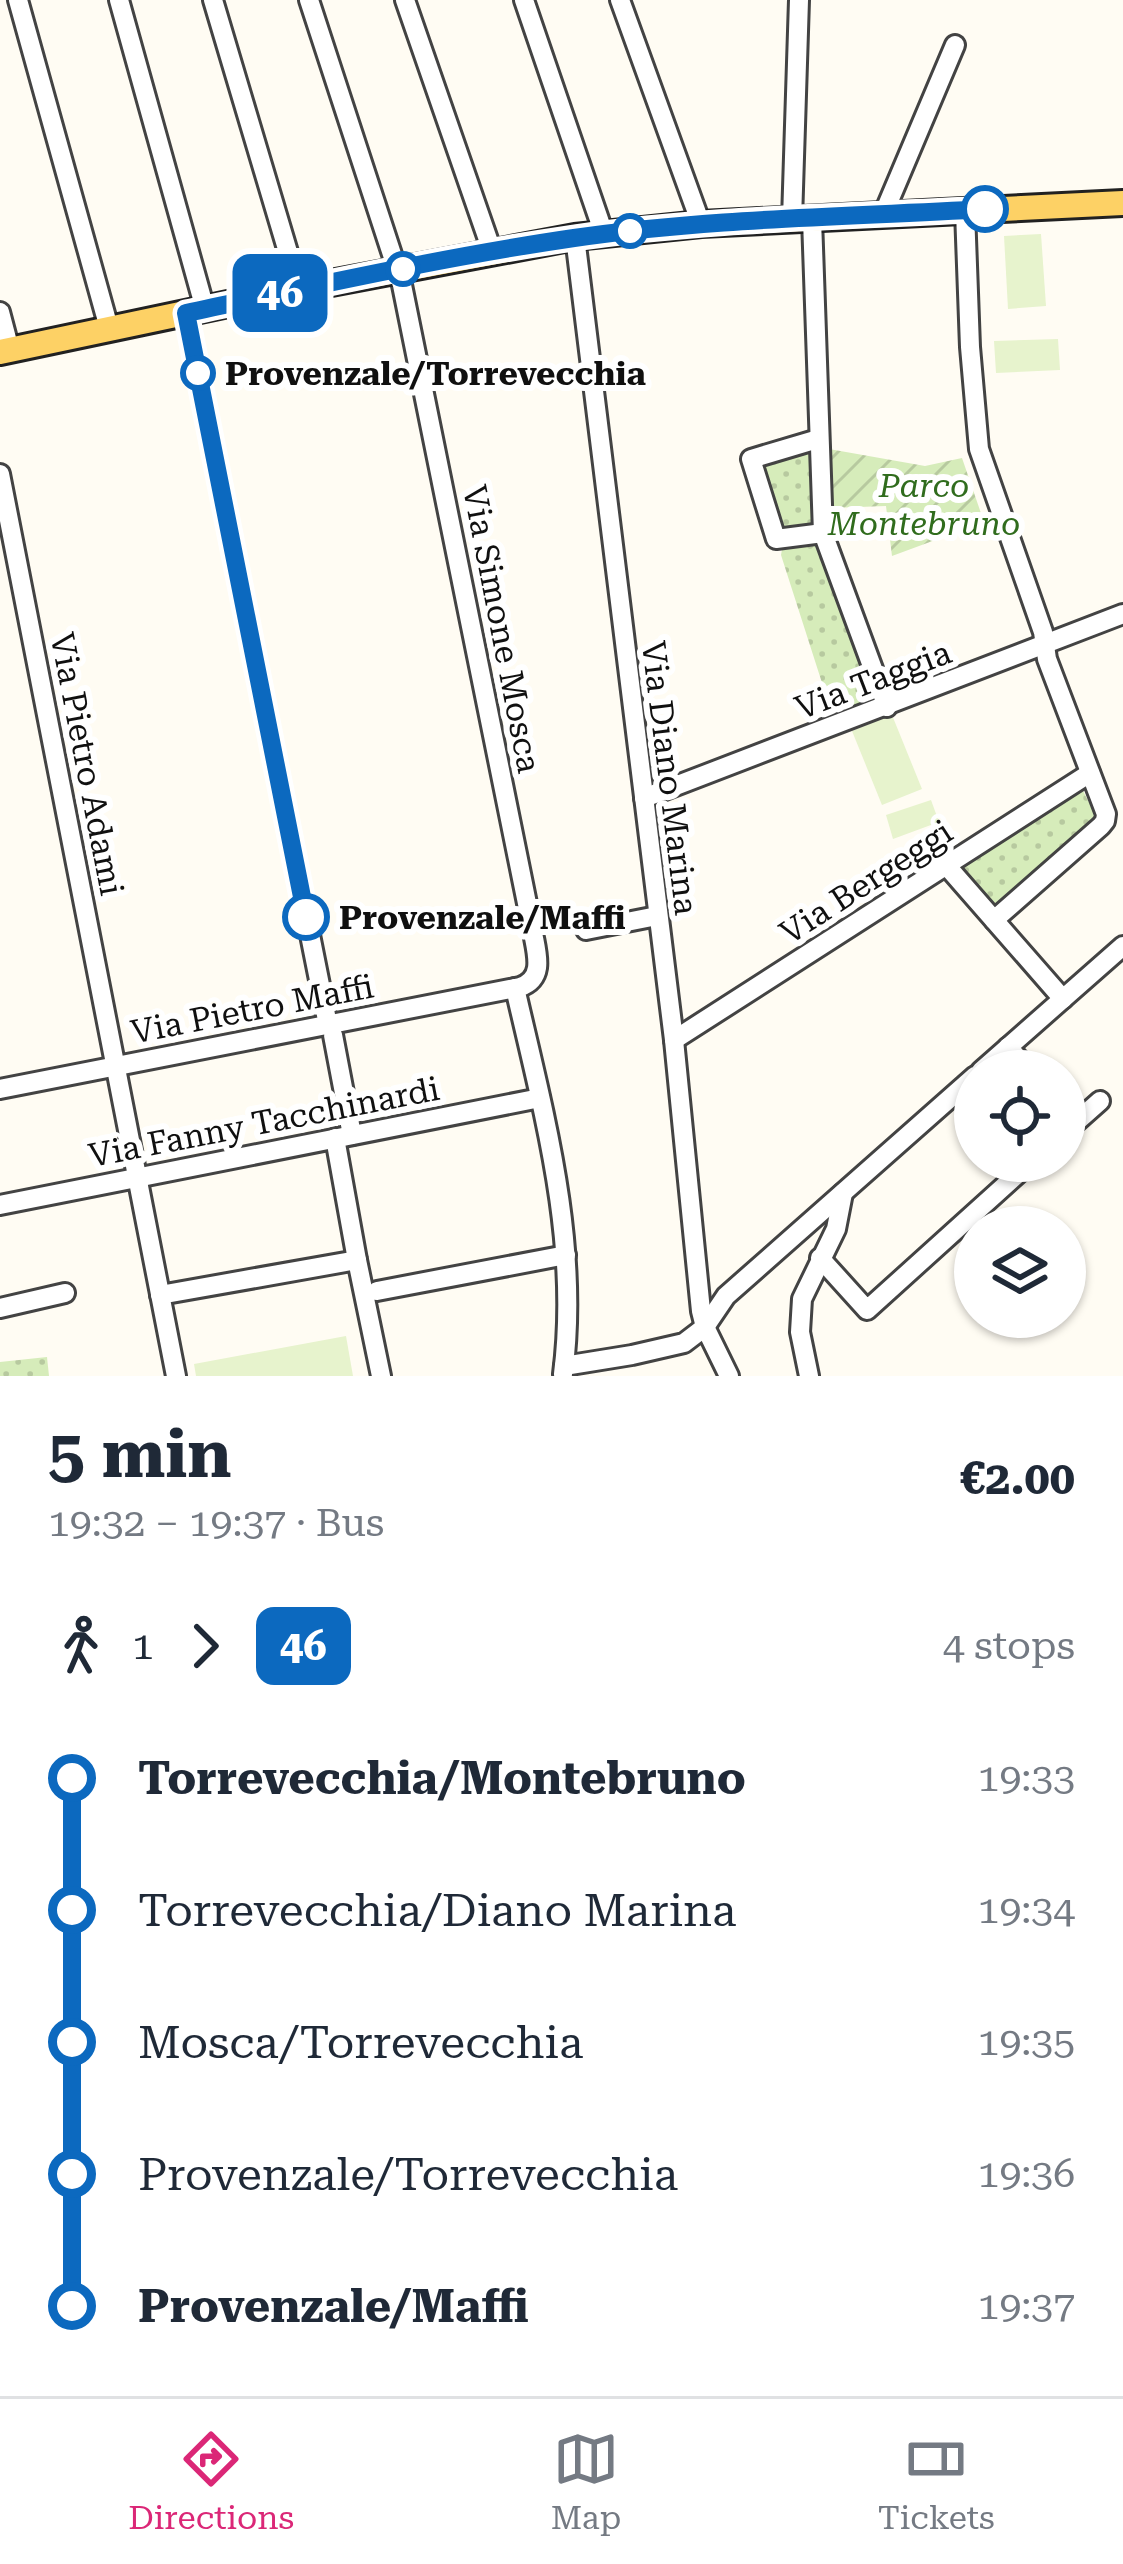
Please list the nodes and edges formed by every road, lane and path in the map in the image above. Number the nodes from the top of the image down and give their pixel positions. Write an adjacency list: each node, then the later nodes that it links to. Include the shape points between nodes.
1 (18, 0): 22 (street)
2 (119, 0): 20 (street)
3 (213, 0): 19 (street)
4 (309, 0): 18 (street)
5 (405, 0): 17 (street)
6 (524, 0): 15 (street)
7 (620, 0): 14 (street)
8 (799, 0): 13 (street)
9 (955, 45): 12 (street)
10 (1123, 203): 11 (main road)
11 (965, 211): 12 (main road); 28 (street, via 979,449)
12 (883, 215): 13 (main road)
13 (802, 219): 14 (main road); 24 (street)
14 (701, 224): 15 (main road)
15 (604, 234): 16 (main road)
16 (574, 238): 17 (main road); 31 (street, Via Diano Marina)
17 (492, 251): 18 (main road)
18 (398, 270): 19 (main road); 37 (street, Via Simone Mosca, via 536,947 535,978)
19 (299, 289): 20 (main road)
20 (196, 311): 22 (main road); 39 (street)
21 (0, 312): 23 (street)
22 (109, 328): 23 (main road)
23 (5, 351)
24 (818, 439): 26 (street); 26 (street, via 751,459 776,539)
25 (0, 473): 44 (street, Via Pietro Adami)
26 (824, 533): 29 (street)
27 (1123, 614): 28 (street, Via Taggia)
28 (1045, 644): 29 (street, Via Taggia); 30 (street)
29 (887, 707): 31 (street, Via Taggia)
30 (1090, 773): 32 (street, Via Bergeggi); 34 (street, via 1105,821)
31 (644, 798): 33 (street, Via Diano Marina)
32 (946, 865): 34 (street); 40 (street, Via Bergeggi)
33 (657, 916): 35 (street); 40 (street, Via Diano Marina)
34 (994, 920): 38 (street)
35 (586, 930)
36 (1123, 946): 38 (street)
37 (514, 988): 39 (street, Via Pietro Maffi); 47 (street)
38 (1063, 998): 41 (street)
39 (330, 1030): 44 (street, Via Pietro Maffi); 50 (street)
40 (674, 1040): 62 (street, Via Diano Marina)
41 (1008, 1047): 42 (street); 43 (street)
42 (1005, 1050)
43 (1011, 1050)
44 (116, 1067): 45 (street, Via Pietro Maffi); 51 (street, Via Pietro Adami)
45 (0, 1089)
46 (954, 1094): 53 (street)
47 (540, 1099): 50 (street, Via Fanny Tacchinardi); 55 (street)
48 (1100, 1101): 49 (street)
49 (1086, 1110)
50 (344, 1137): 51 (street, Via Fanny Tacchinardi); 57 (street)
51 (138, 1178): 54 (street, Via Fanny Tacchinardi); 60 (street, Via Pietro Adami)
52 (1009, 1182): 56 (street, via 867,1310)
53 (843, 1193): 56 (street); 62 (street, via 726,1296)
54 (0, 1205)
55 (566, 1255): 58 (street); 63 (street)
56 (820, 1258): 67 (street, via 800,1316)
57 (357, 1260): 60 (street); 65 (street)
58 (377, 1291)
59 (65, 1293): 61 (street)
60 (160, 1295): 64 (street, Via Pietro Adami)
61 (0, 1308)
62 (705, 1327): 63 (street, via 670,1348); 66 (street, Via Diano Marina)
63 (563, 1371)
64 (176, 1376)
65 (381, 1376)
66 (728, 1376)
67 (809, 1376)

